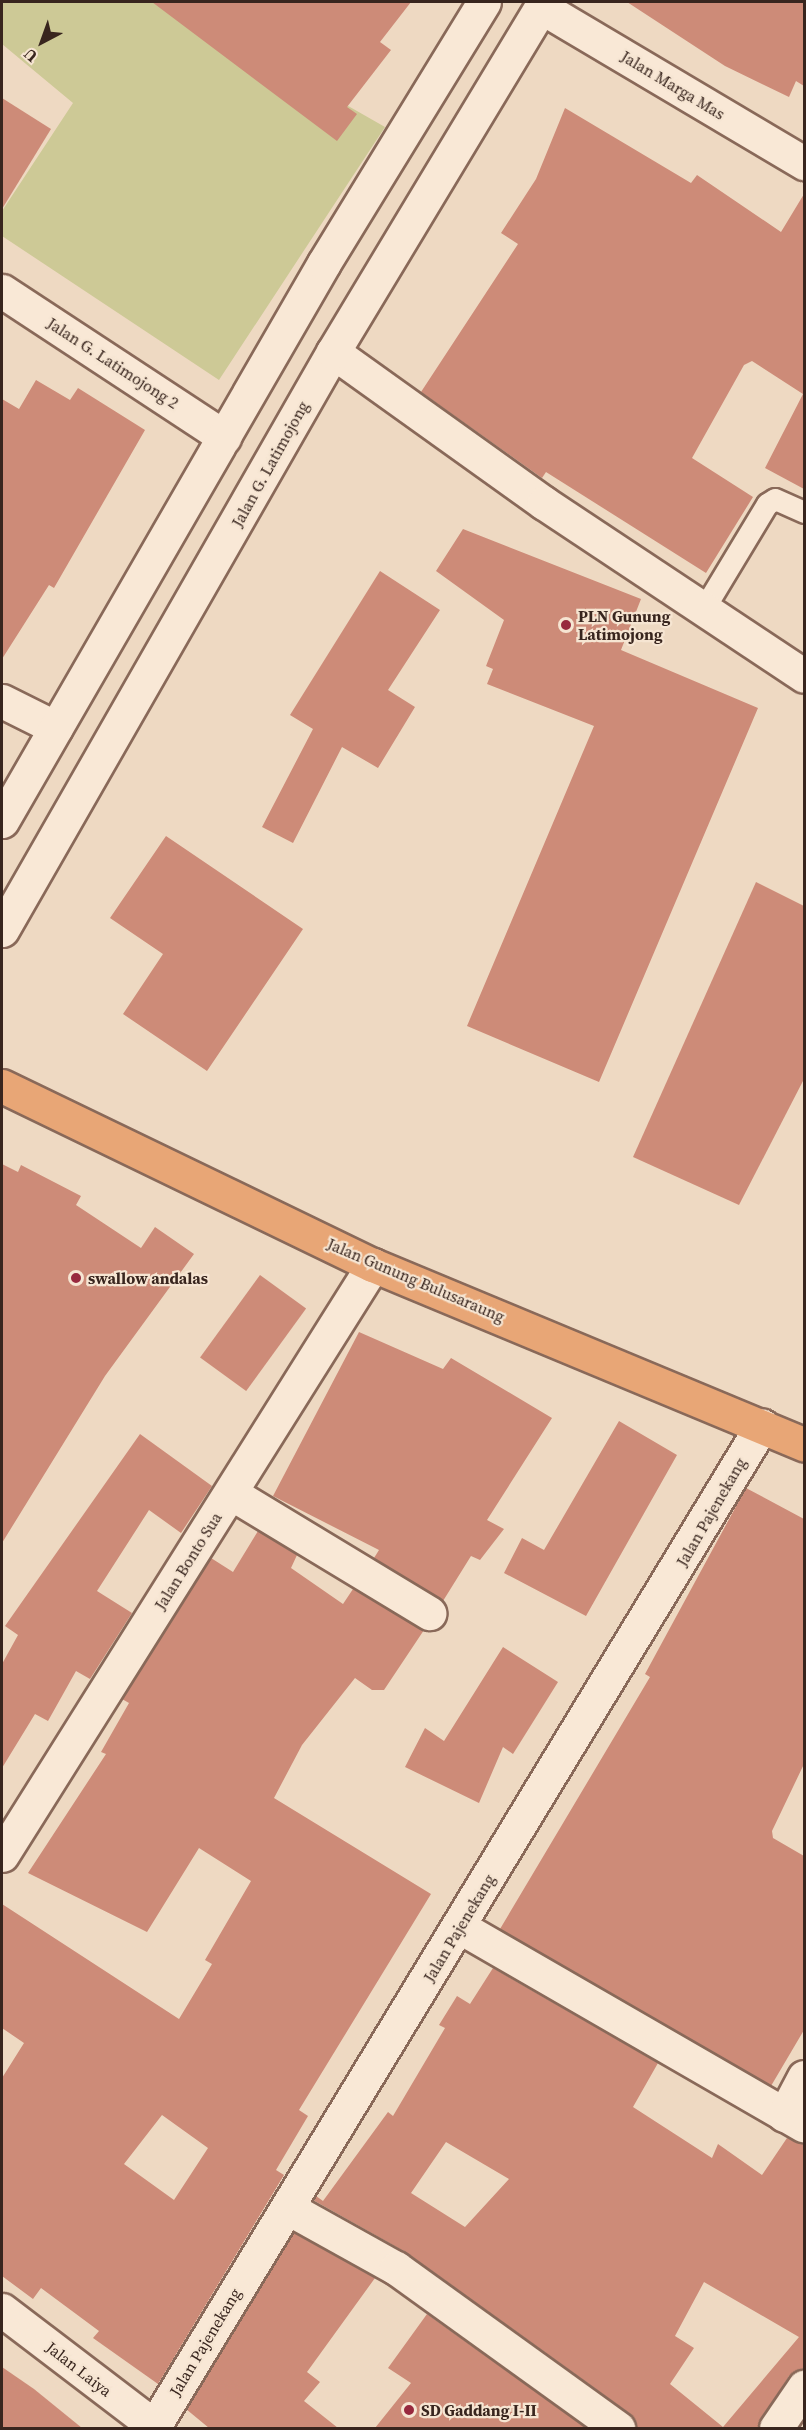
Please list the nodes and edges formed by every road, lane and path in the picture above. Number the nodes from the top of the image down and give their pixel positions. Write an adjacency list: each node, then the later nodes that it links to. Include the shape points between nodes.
1 (484, 2): 6 (street)
2 (538, 3): 3 (street, Jalan Marga Mas); 5 (street, Jalan G. Latimojong)
3 (804, 163)
4 (2, 291): 6 (street, Jalan G. Latimojong 2)
5 (333, 352): 8 (street); 13 (street, Jalan G. Latimojong)
6 (224, 437): 11 (street)
7 (804, 512): 8 (lane, via 775,499 767,504)
8 (703, 610): 9 (street)
9 (804, 676)
10 (2, 701): 11 (street)
11 (56, 729): 12 (street)
12 (2, 821)
13 (2, 930)
14 (2, 1086): 15 (highway, Jalan Gunung Bulusaraung)
15 (373, 1265): 16 (highway, Jalan Gunung Bulusaraung); 18 (street, Jalan Bonto Sua)
16 (762, 1425): 17 (highway, Jalan Gunung Bulusaraung); 21 (street, Jalan Pajenekang)
17 (804, 1444)
18 (231, 1493): 19 (street); 20 (street, Jalan Bonto Sua)
19 (429, 1613)
20 (2, 1855)
21 (459, 1927): 23 (street); 24 (street, Jalan Pajenekang)
22 (804, 2077): 23 (street)
23 (794, 2120)
24 (288, 2208): 27 (street, Jalan Pajenekang); 28 (street, via 396,2268)
25 (2, 2310): 27 (street, Jalan Laiya)
26 (804, 2387): 29 (street)
27 (155, 2428)
28 (618, 2428)
29 (776, 2428)

